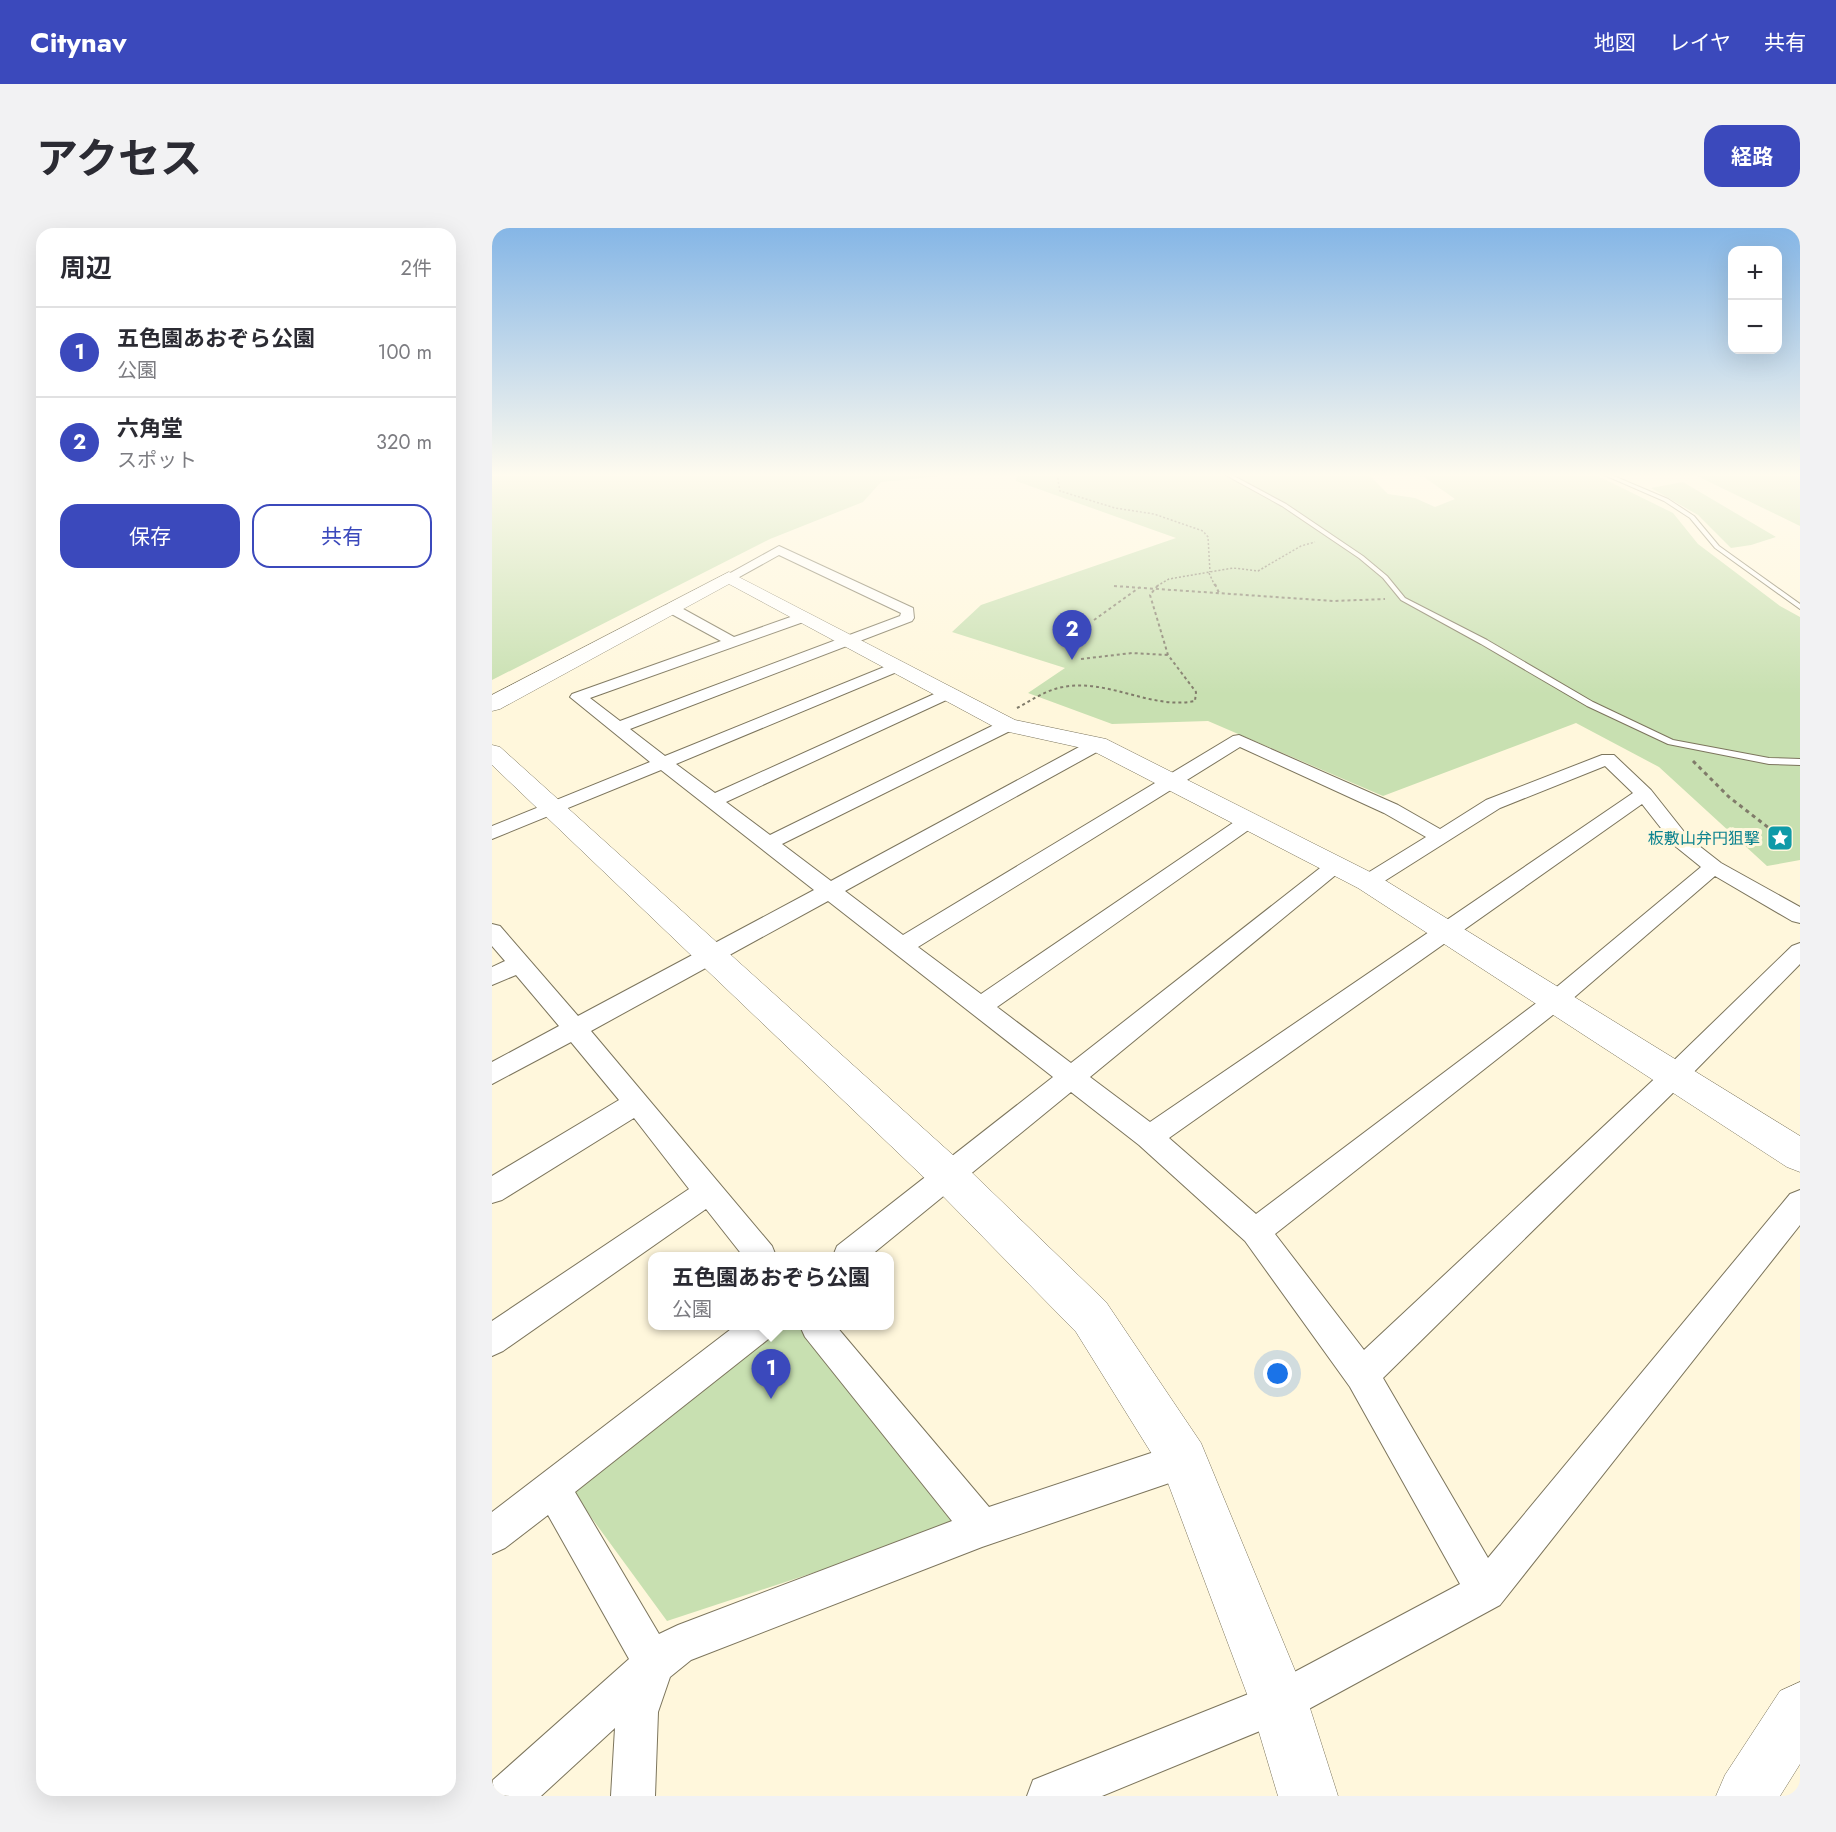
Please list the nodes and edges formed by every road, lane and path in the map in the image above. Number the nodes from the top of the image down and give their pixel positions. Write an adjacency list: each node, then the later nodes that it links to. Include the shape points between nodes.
1 (1208, 547): 5 (path)
2 (1299, 547): 5 (path, via 1258,571 1233,568)
3 (1343, 547): 11 (lane, via 1378,571)
4 (1717, 547): 12 (lane)
5 (1209, 572): 9 (path, via 1169,579); 10 (path)
6 (729, 577): 13 (street); 14 (street); 16 (street, via 779,550 908,611 907,618)
7 (1114, 586): 8 (path)
8 (1140, 587): 9 (path); 15 (path)
9 (1155, 588): 10 (path); 18 (path, via 1150,595)
10 (1219, 594): 11 (path, via 1334,601)
11 (1403, 599): 26 (lane, via 1590,704)
12 (1800, 607)
13 (671, 608): 17 (street); 22 (street)
14 (804, 617): 16 (street); 17 (street)
15 (1094, 620)
16 (849, 639): 20 (street); 24 (street)
17 (733, 642): 24 (street, via 578,697)
18 (1168, 655): 19 (path, via 1132,653); 23 (path, via 1196,692 1195,701 1171,704 1120,690 1068,686 1051,691)
19 (1081, 659)
20 (899, 666): 21 (street); 28 (street)
21 (949, 693): 23 (street); 32 (street)
22 (492, 704)
23 (1002, 721): 25 (street); 38 (street)
24 (618, 728): 28 (street)
25 (1098, 744): 30 (street); 42 (street)
26 (1684, 745): 29 (lane, via 1769,761); 35 (path, via 1694,765)
27 (492, 752): 33 (street)
28 (663, 762): 32 (street); 33 (street)
29 (1800, 762)
30 (1172, 781): 34 (street); 37 (street, via 1239,740 1391,809); 46 (street)
31 (1644, 794): 37 (street, via 1608,759 1493,804); 40 (street, via 1682,842); 45 (street)
32 (714, 801): 38 (street)
33 (553, 808): 36 (street); 48 (street)
34 (1250, 820): 39 (street); 52 (street)
35 (1774, 832)
36 (492, 833)
37 (1440, 837): 41 (street)
38 (768, 843): 42 (street)
39 (1336, 866): 41 (street); 56 (street)
40 (1714, 867): 43 (street); 51 (street)
41 (1368, 882): 45 (street)
42 (831, 891): 46 (street); 48 (street)
43 (1800, 916)
44 (492, 931): 49 (street)
45 (1446, 931): 51 (street); 58 (street)
46 (902, 946): 52 (street)
47 (1800, 951): 55 (street)
48 (710, 956): 53 (street); 60 (street)
49 (520, 963): 50 (street); 53 (street)
50 (492, 977)
51 (1555, 1001): 55 (street); 64 (street)
52 (981, 1006): 56 (street)
53 (575, 1029): 54 (street); 57 (street)
54 (492, 1074)
55 (1674, 1076): 59 (street); 70 (street)
56 (1072, 1079): 58 (street); 60 (street)
57 (637, 1103): 61 (street); 62 (street)
58 (1149, 1137): 64 (street)
59 (1800, 1156)
60 (950, 1177): 66 (street); 71 (street, via 1091,1317)
61 (492, 1191)
62 (709, 1191): 65 (street); 69 (street)
63 (1800, 1203): 75 (street)
64 (1255, 1232): 70 (street)
65 (757, 1252)
66 (854, 1252)
67 (755, 1330): 72 (street)
68 (819, 1330): 73 (street)
69 (492, 1340)
70 (1362, 1376): 75 (street)
71 (1184, 1460): 73 (street); 77 (street)
72 (552, 1488): 74 (street); 76 (street)
73 (982, 1528): 76 (street, via 678,1645)
74 (492, 1535)
75 (1486, 1591): 77 (street)
76 (654, 1664): 79 (street); 80 (street, via 637,1712)
77 (1279, 1702): 81 (street); 82 (street)
78 (1800, 1711): 83 (street)
79 (509, 1796)
80 (633, 1796)
81 (1049, 1796)
82 (1308, 1796)
83 (1746, 1796)

